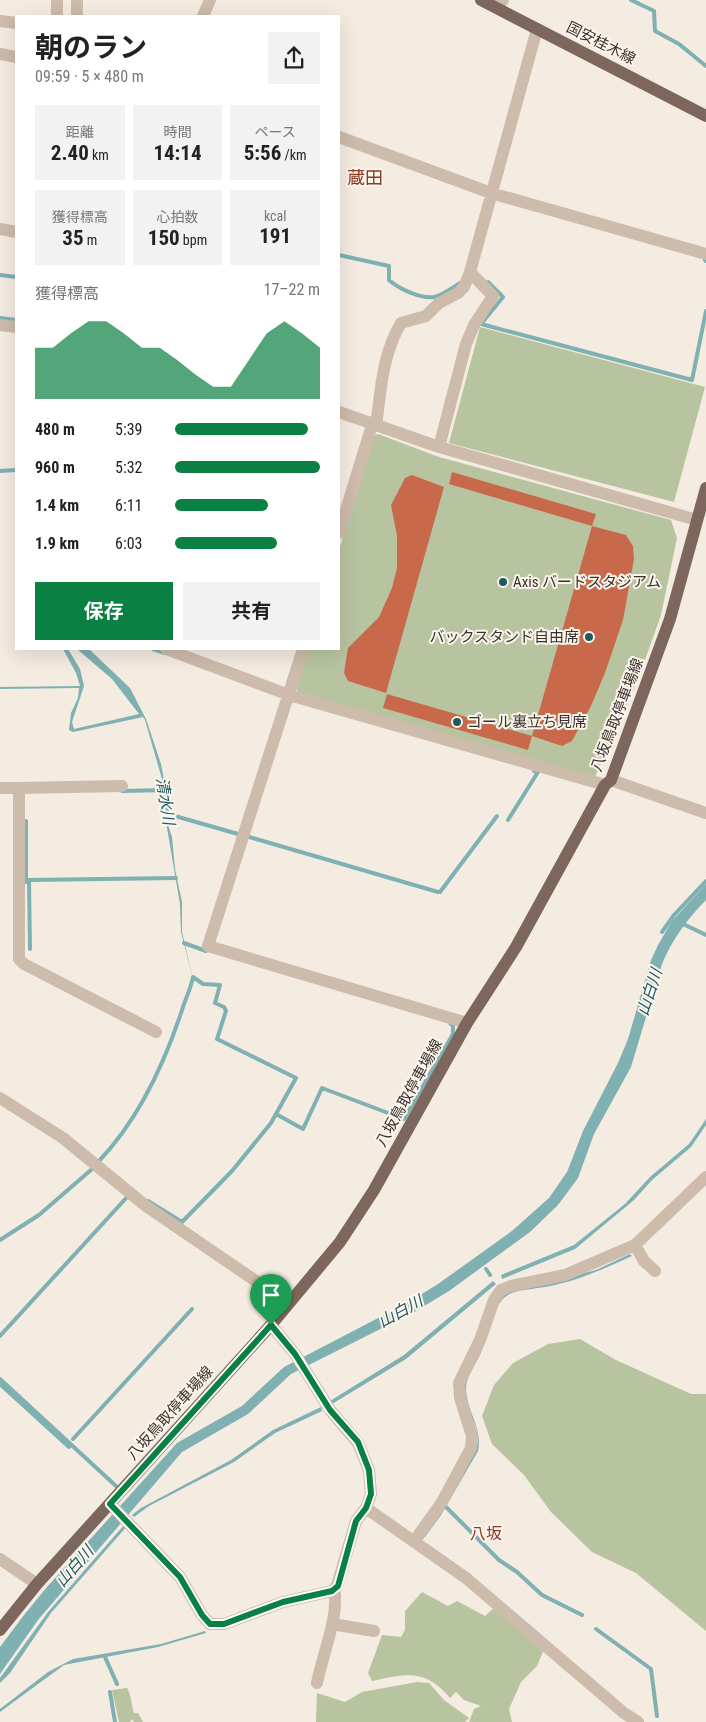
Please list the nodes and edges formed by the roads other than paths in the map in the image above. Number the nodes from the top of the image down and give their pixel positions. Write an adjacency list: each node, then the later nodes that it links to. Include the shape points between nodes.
1 (57, 0): 6 (street)
2 (77, 0): 7 (street)
3 (210, 0): 8 (street)
4 (481, 0): 5 (main road, 国安桂木線)
5 (499, 4): 11 (main road, 国安桂木線)
6 (57, 15)
7 (77, 15)
8 (204, 15)
9 (0, 21): 10 (street)
10 (15, 23)
11 (537, 29): 14 (main road, 国安桂木線); 16 (street)
12 (0, 54): 13 (street)
13 (15, 57)
14 (706, 116)
15 (340, 137): 16 (street)
16 (491, 193): 19 (street); 20 (street)
17 (0, 229): 18 (street)
18 (15, 232)
19 (706, 254)
20 (470, 272): 24 (street, via 458,293 439,303 426,316 401,324 384,365); 25 (street, via 494,296 474,325 466,344)
21 (0, 325): 22 (street)
22 (15, 327)
23 (340, 412): 24 (street)
24 (374, 425): 25 (street); 28 (street)
25 (439, 446): 27 (street)
26 (706, 488): 27 (main road, 八坂鳥取停車場線)
27 (697, 520): 32 (main road, 八坂鳥取停車場線, via 670,619)
28 (340, 530)
29 (169, 650): 31 (street)
30 (303, 650): 31 (street)
31 (289, 694): 32 (street); 37 (street, via 208,946)
32 (608, 783): 36 (street); 37 (main road, 八坂鳥取停車場線, via 516,947)
33 (122, 786): 35 (street)
34 (0, 788): 35 (street)
35 (19, 788): 38 (street, via 19,959)
36 (706, 813)
37 (467, 1023): 43 (main road, 八坂鳥取停車場線, via 374,1190 340,1242)
38 (156, 1032)
39 (0, 1098): 43 (street, via 63,1138 146,1206)
40 (706, 1177): 41 (street)
41 (635, 1245): 42 (street, via 644,1262); 47 (street, via 565,1276 501,1290 460,1383 460,1398 472,1436 471,1448 442,1502)
42 (655, 1271)
43 (288, 1303): 44 (main road, 八坂鳥取停車場線)
44 (271, 1325): 45 (main road, 八坂鳥取停車場線); 46 (street, via 364,1453 372,1482)
45 (110, 1504): 49 (main road, 八坂鳥取停車場線); 50 (street, via 180,1577 210,1624 224,1624 283,1602)
46 (366, 1508): 47 (street); 50 (street, via 356,1521 338,1586)
47 (415, 1540): 55 (street, via 466,1578)
48 (0, 1559): 49 (street)
49 (37, 1584): 52 (main road, 八坂鳥取停車場線)
50 (334, 1589): 51 (street, via 336,1598)
51 (332, 1624): 53 (street); 54 (street)
52 (0, 1630)
53 (374, 1631)
54 (318, 1683)
55 (638, 1722)

